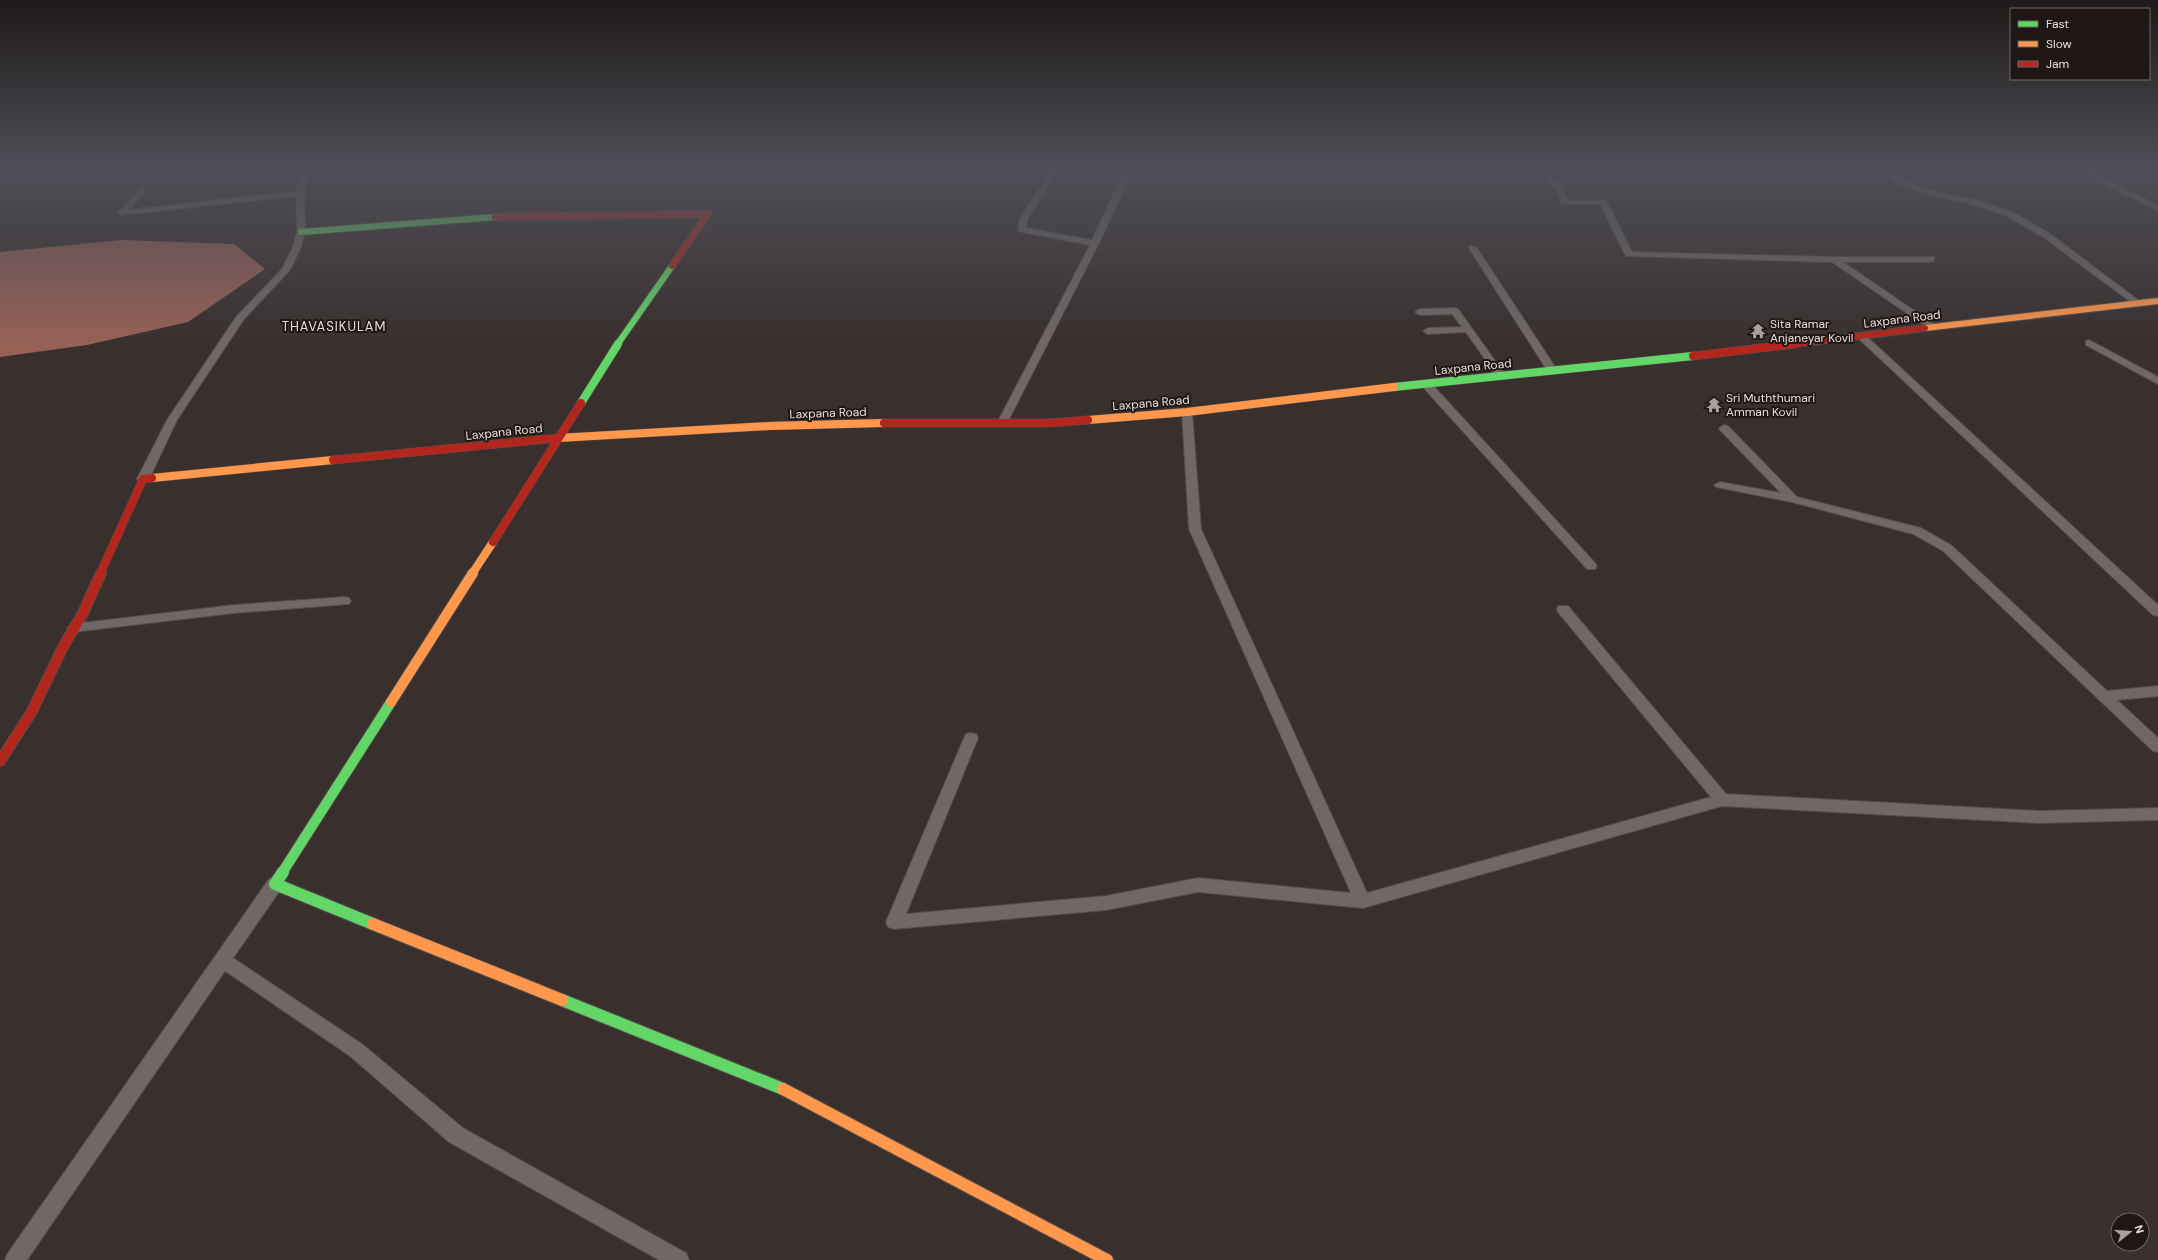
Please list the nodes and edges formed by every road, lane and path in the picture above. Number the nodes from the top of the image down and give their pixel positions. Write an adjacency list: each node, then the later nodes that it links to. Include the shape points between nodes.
1 (301, 227): 8 (street)
2 (370, 227): 8 (street)
3 (699, 227): 28 (street, via 628,326)
4 (1023, 227): 9 (street, via 1022,230)
5 (1103, 227): 9 (street)
6 (1615, 227): 12 (street, via 1629,254)
7 (2032, 227): 14 (street)
8 (301, 232): 29 (street, via 286,270 241,318 172,420)
9 (1095, 243): 26 (street)
10 (1473, 248): 21 (street)
11 (1931, 259): 12 (street)
12 (1834, 260): 16 (street)
13 (2158, 301): 14 (street, Laxpana Road)
14 (2138, 303): 16 (street, Laxpana Road)
15 (1420, 312): 17 (street, via 1456,311)
16 (1933, 327): 19 (street, Laxpana Road)
17 (1469, 329): 18 (street); 22 (street)
18 (1428, 331)
19 (1861, 336): 21 (street, Laxpana Road); 35 (street)
20 (2089, 342): 23 (street)
21 (1552, 370): 22 (street, Laxpana Road)
22 (1501, 376): 24 (street, Laxpana Road)
23 (2158, 381)
24 (1426, 384): 25 (street, Laxpana Road); 32 (street)
25 (1187, 412): 26 (street, Laxpana Road, via 1049,423); 45 (street, via 1195,529)
26 (1002, 423): 28 (street, Laxpana Road, via 769,426)
27 (1724, 428): 31 (street)
28 (559, 438): 29 (street, Laxpana Road); 44 (street)
29 (143, 479): 36 (street, via 83,613)
30 (1720, 485): 31 (street)
31 (1794, 499): 38 (street, via 1917,531 1932,538 1947,548)
32 (1590, 566)
33 (345, 601): 36 (street, via 234,609)
34 (1563, 609): 42 (street)
35 (2158, 612)
36 (72, 628): 41 (street, via 34,708)
37 (2158, 691): 38 (street)
38 (2104, 696): 40 (street)
39 (971, 738): 45 (street, via 894,922 1106,903 1198,885)
40 (2158, 748)
41 (0, 761)
42 (1722, 800): 43 (street, via 2039,817); 45 (street)
43 (2158, 814)
44 (275, 884): 46 (street); 49 (street, via 787,1090)
45 (1363, 901)
46 (222, 960): 47 (street); 48 (street, via 356,1050 456,1135)
47 (15, 1260)
48 (679, 1260)
49 (1107, 1260)

